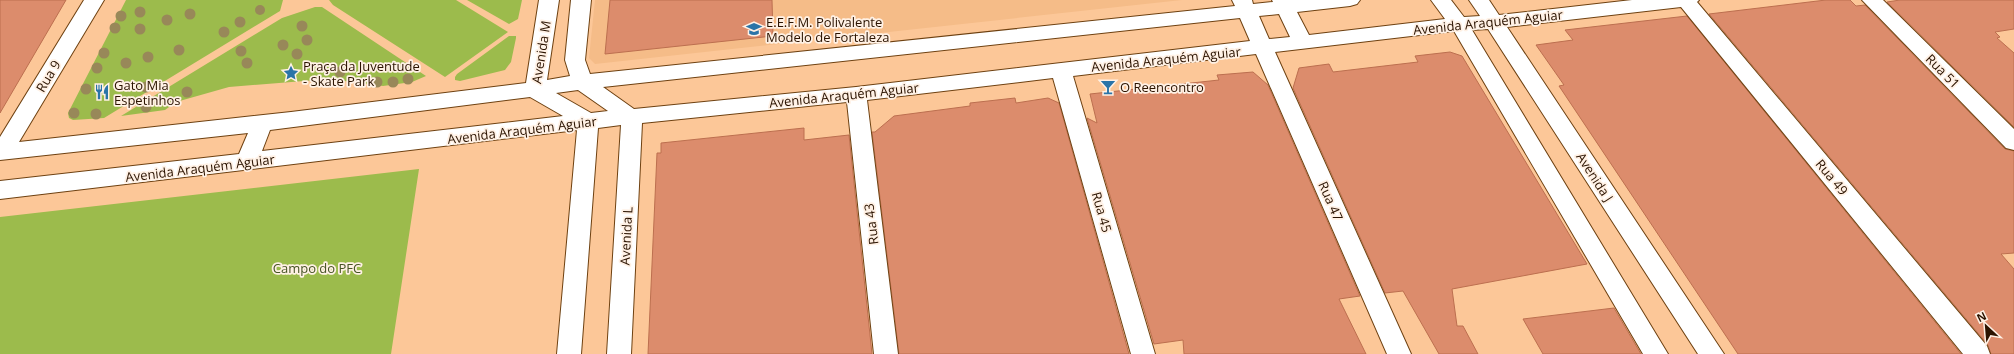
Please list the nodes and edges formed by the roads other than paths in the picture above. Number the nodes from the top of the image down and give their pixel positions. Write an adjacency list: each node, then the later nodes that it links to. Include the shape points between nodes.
1 (94, 0): 24 (street, Rua 9)
2 (549, 0): 18 (street, Avenida M)
3 (581, 0): 17 (street, via 575,60)
4 (1350, 0): 10 (street)
5 (1441, 0): 13 (street)
6 (1479, 0): 12 (street, Avenida J)
7 (1685, 0): 8 (street, Avenida Araquém Aguiar); 12 (street, Avenida Araquém Aguiar); 34 (street, Rua 49)
8 (1689, 0)
9 (1872, 0): 23 (street, Rua 51)
10 (1283, 3): 11 (street); 14 (street)
11 (1244, 5): 15 (street, Rua 47); 17 (street)
12 (1494, 22): 13 (street, Avenida Araquém Aguiar); 33 (street, Avenida J)
13 (1459, 24): 14 (street, Avenida Araquém Aguiar); 32 (street)
14 (1303, 43): 15 (street, Avenida Araquém Aguiar)
15 (1263, 48): 16 (street, Avenida Araquém Aguiar); 31 (street, Rua 47)
16 (1061, 70): 19 (street, Avenida Araquém Aguiar); 30 (street, Rua 45)
17 (582, 82): 18 (street); 20 (street)
18 (535, 90): 21 (street, Avenida M); 22 (street)
19 (856, 94): 20 (street, Avenida Araquém Aguiar); 29 (street, Rua 43)
20 (632, 118): 21 (street, Avenida Araquém Aguiar); 28 (street, Avenida L)
21 (588, 121): 25 (street, Avenida Araquém Aguiar); 27 (street)
22 (262, 123): 24 (street); 25 (street)
23 (2014, 142)
24 (1, 152)
25 (247, 162): 26 (street, Avenida Araquém Aguiar)
26 (0, 190)
27 (569, 354)
28 (619, 354)
29 (886, 354)
30 (1143, 354)
31 (1399, 354)
32 (1656, 354)
33 (1712, 354)
34 (1978, 354)

